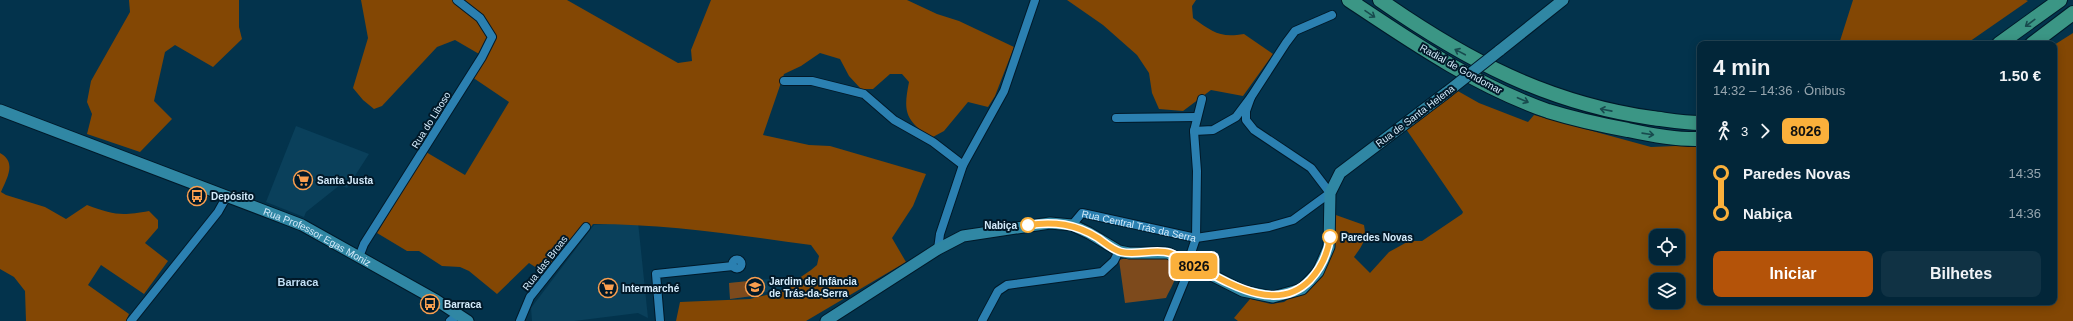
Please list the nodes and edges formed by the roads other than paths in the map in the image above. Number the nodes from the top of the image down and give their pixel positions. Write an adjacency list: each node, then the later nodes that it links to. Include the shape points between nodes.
1 (457, 0): 28 (street, Rua do Liboso, via 480,18 492,37 482,57 364,244)
2 (1036, 0): 20 (street, via 1004,91)
3 (1349, 0): 19 (highway, Radial de Gondomar, one-way to 19, via 1444,62 1490,87 1547,110 1644,134)
4 (1380, 0): 17 (highway, Radial de Gondomar, one-way to 4, via 1630,115 1553,95 1501,74 1450,47)
5 (1563, 0): 21 (main road, Rua de Santa Helena, bridge, via 1340,173)
6 (2060, 0): 9 (highway, one-way to 9)
7 (2073, 14): 10 (highway)
8 (1332, 15): 12 (street, via 1295,31)
9 (2003, 41)
10 (2036, 41)
11 (784, 81): 20 (street, via 812,81 864,94 894,120 933,142)
12 (1251, 98): 18 (street, via 1236,117 1214,130); 21 (street, via 1246,120 1254,130 1311,168)
13 (1202, 99): 15 (street)
14 (0, 110): 22 (main road, Rua Professor Egas Moniz)
15 (1196, 117): 16 (street); 18 (street)
16 (1116, 118)
17 (1697, 123)
18 (1194, 132): 25 (street, via 1197,171)
19 (1697, 139)
20 (963, 165): 26 (street, via 940,234)
21 (1330, 193): 25 (street, Rua Central Trás da Serra, via 1293,220 1269,227); 29 (main road, via 1329,247 1318,272 1302,289 1273,297 1243,291)
22 (228, 196): 28 (main road, Rua Professor Egas Moniz, via 302,225); 31 (street)
23 (1072, 225): 25 (street, Rua Central Trás da Serra, via 1082,213); 26 (main road, Rua Central Trás da Serra, via 1036,224 963,236); 27 (main road)
24 (586, 227): 33 (street, Rua das Broas, via 530,297)
25 (1196, 238): 29 (street)
26 (938, 249): 37 (main road, Rua Central Trás da Serra)
27 (1119, 252): 29 (main road, via 1168,253); 38 (street, via 1114,261 1102,272 1007,285 998,291)
28 (359, 257): 32 (main road, Rua Professor Egas Moniz)
29 (1188, 262): 39 (street, via 1186,277)
30 (733, 266): 36 (street, via 656,274)
31 (133, 318): 34 (street)
32 (454, 318): 35 (main road, Rua Professor Egas Moniz)
33 (523, 318)
34 (142, 321)
35 (468, 321)
36 (660, 321)
37 (826, 321)
38 (982, 321)
39 (1168, 321)

